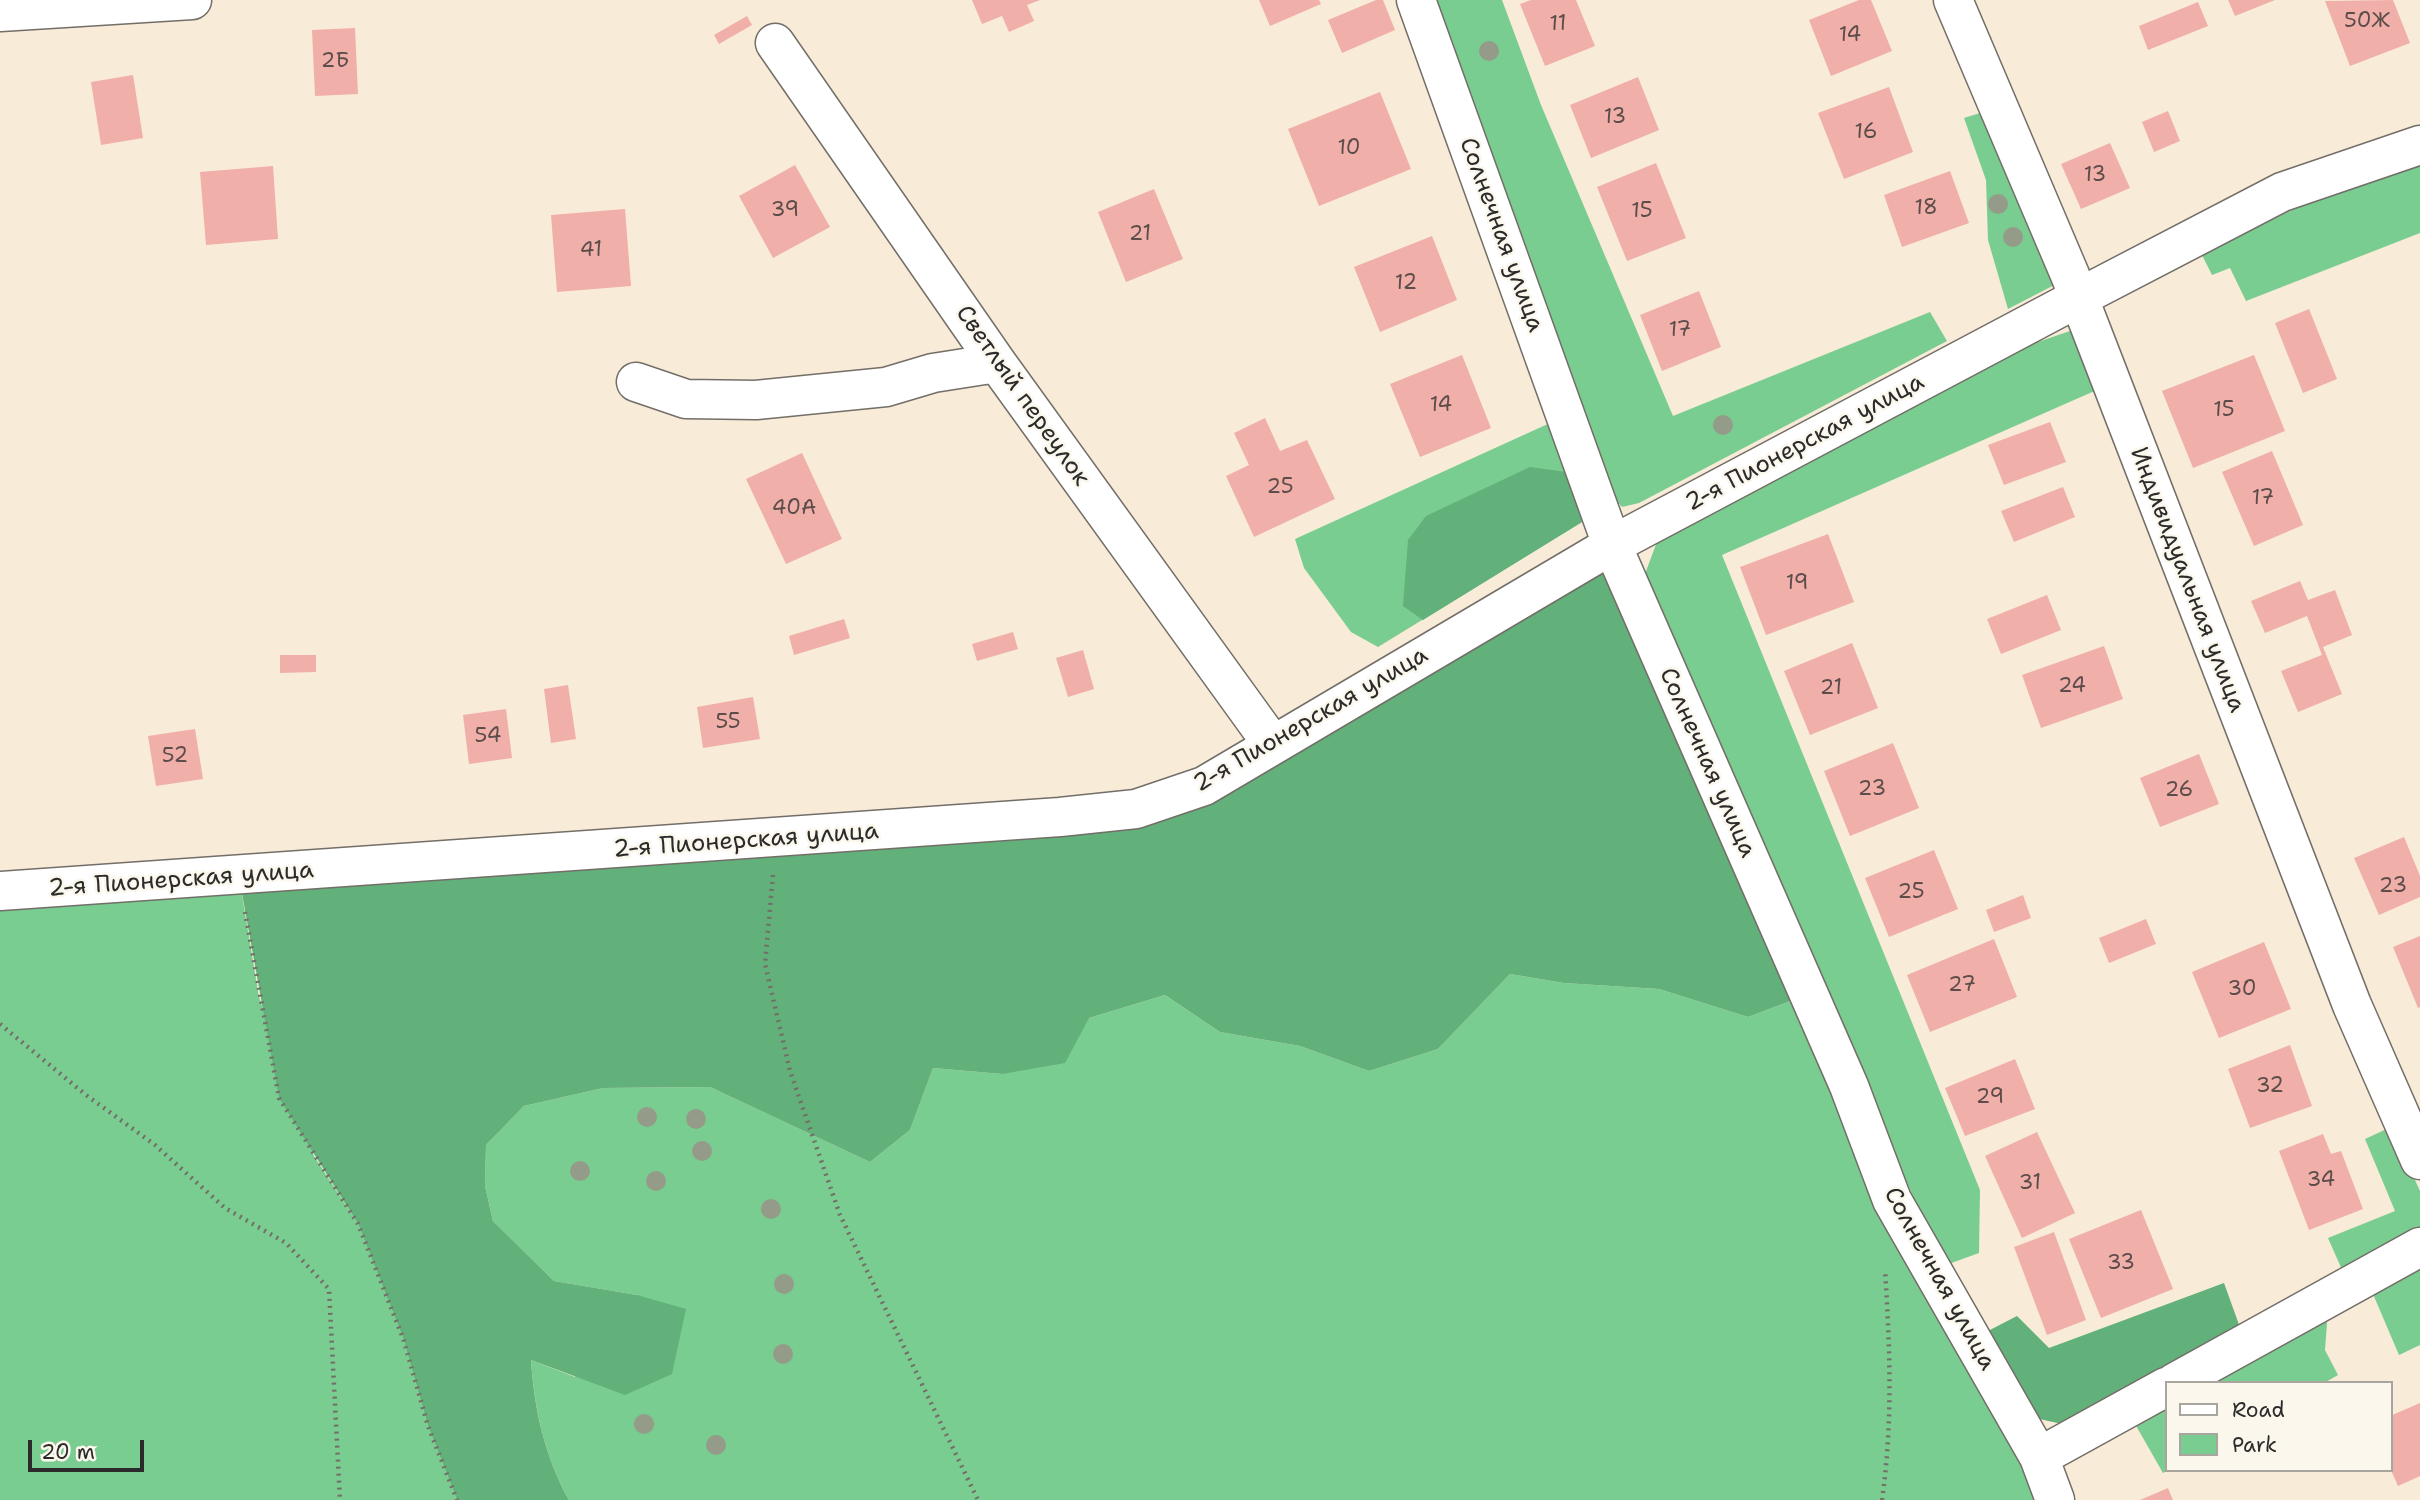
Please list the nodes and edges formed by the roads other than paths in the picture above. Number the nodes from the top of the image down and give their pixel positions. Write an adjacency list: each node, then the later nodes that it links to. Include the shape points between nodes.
1 (192, 0): 4 (street)
2 (1416, 0): 10 (street, Солнечная улица)
3 (1953, 0): 7 (street, Индивидуальная улица)
4 (0, 12)
5 (775, 43): 8 (street, Светлый переулок)
6 (2420, 145): 7 (street, 2-я Пионерская улица, via 2282,192)
7 (2078, 298): 10 (street, 2-я Пионерская улица); 13 (street, Индивидуальная улица, via 2353,1005)
8 (997, 363): 9 (street, via 933,373 887,387 756,400 687,399); 11 (street, Светлый переулок)
9 (636, 382)
10 (1612, 545): 11 (street, 2-я Пионерская улица); 17 (street, Солнечная улица, via 1849,1086 1892,1200)
11 (1273, 745): 12 (street, 2-я Пионерская улица, via 1203,786 1136,809 776,839)
12 (0, 891)
13 (2420, 1160)
14 (2420, 1247): 15 (street)
15 (2178, 1381)
16 (2164, 1388): 17 (street)
17 (2039, 1457): 18 (street, Солнечная улица)
18 (2055, 1500)

